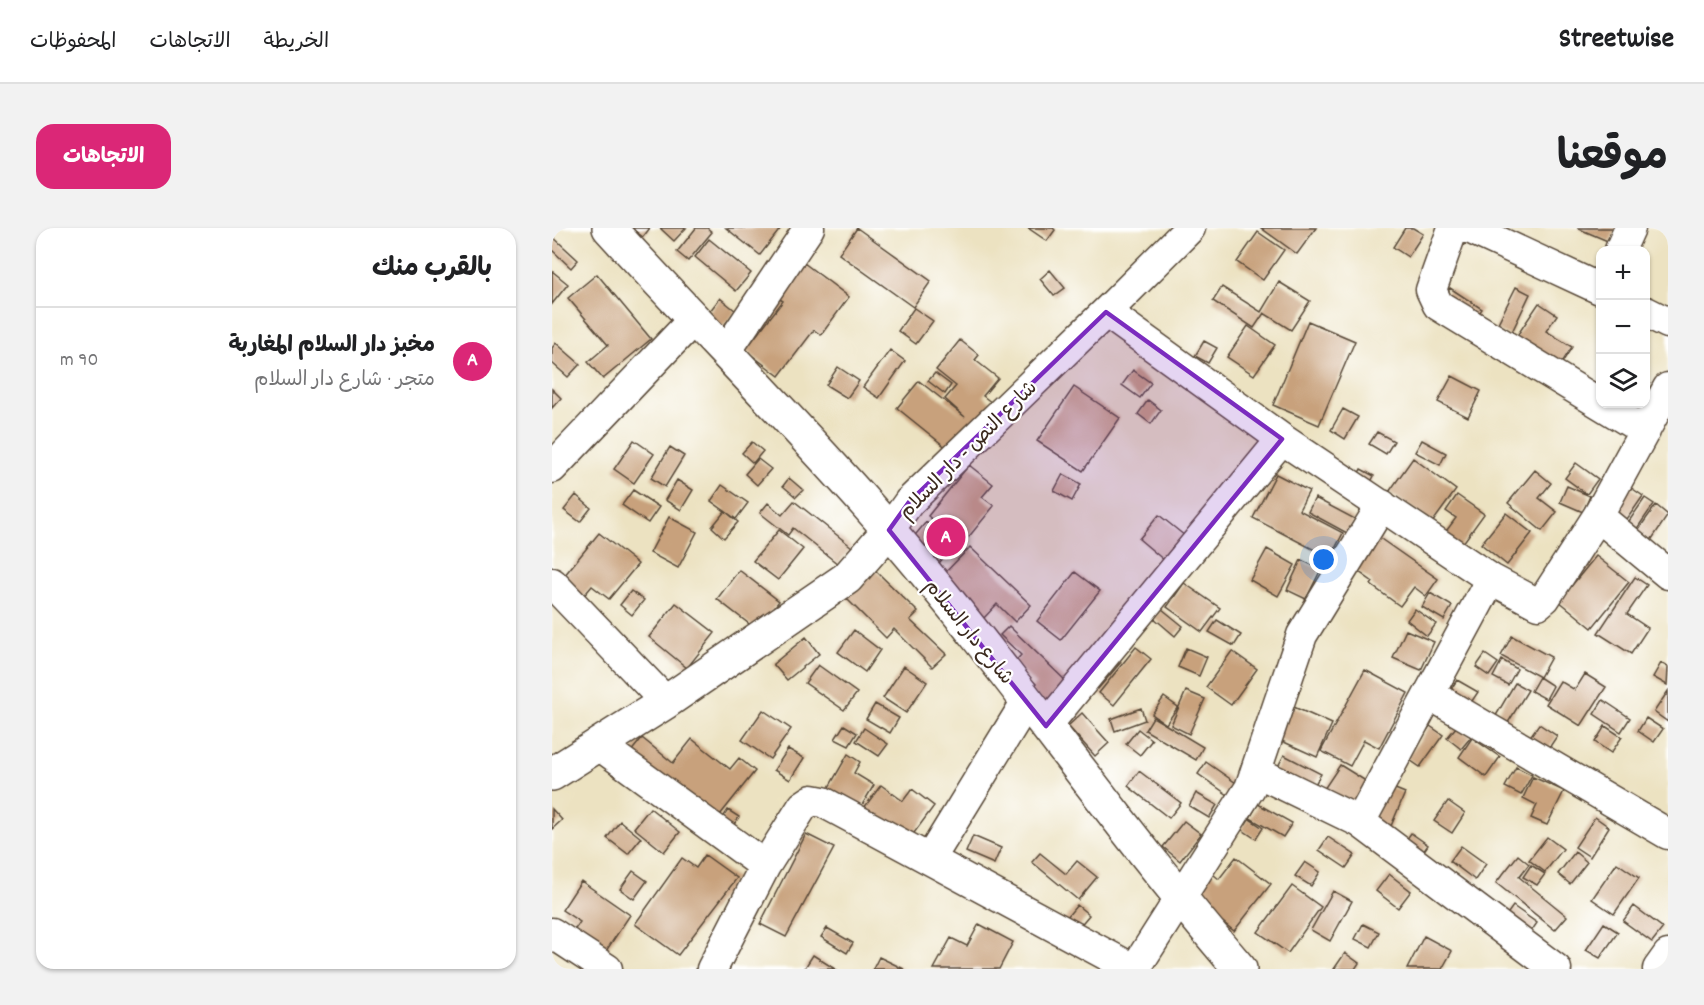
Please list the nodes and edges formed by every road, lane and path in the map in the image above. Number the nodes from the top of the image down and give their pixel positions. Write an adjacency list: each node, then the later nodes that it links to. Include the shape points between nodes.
1 (609, 228): 11 (street, شارع دار السلام)
2 (809, 228): 13 (street)
3 (1190, 228): 9 (street, شارع النص - دار السلام)
4 (1453, 228): 15 (street, via 1431,290 1438,305)
5 (1469, 228): 8 (street)
6 (1630, 228): 7 (street)
7 (1622, 246)
8 (1596, 287)
9 (1106, 312): 16 (street); 20 (street, شارع النص - دار السلام, via 909,502)
10 (1650, 314): 12 (street)
11 (694, 319): 13 (street, شارع دار السلام); 17 (street)
12 (1668, 323)
13 (725, 353): 20 (street, شارع دار السلام)
14 (1668, 388): 15 (street)
15 (1645, 432): 19 (street)
16 (1282, 439): 18 (street); 26 (street)
17 (552, 468)
18 (1382, 505): 22 (street); 28 (street, via 1302,635)
19 (1598, 516): 21 (street); 22 (street, via 1538,604)
20 (889, 530): 25 (street, شارع النص - دار السلام, via 847,578); 26 (street, شارع دار السلام)
21 (1668, 574)
22 (1491, 579): 24 (street)
23 (552, 584): 25 (street)
24 (1429, 694): 30 (street); 31 (street)
25 (666, 702): 27 (street, شارع النص - دار السلام)
26 (1036, 714): 32 (street); 34 (street, شارع دار السلام)
27 (599, 745): 29 (street, شارع النص - دار السلام); 33 (street)
28 (1257, 772): 30 (street); 34 (street)
29 (552, 774)
30 (1360, 822): 41 (street)
31 (1668, 834)
32 (930, 859): 33 (street, via 823,802 812,800 803,806); 39 (street)
33 (765, 866): 38 (street)
34 (1180, 899): 39 (street); 40 (street, شارع دار السلام)
35 (552, 933): 37 (street)
36 (1668, 955): 42 (street)
37 (607, 969)
38 (712, 969)
39 (1134, 969)
40 (1240, 969)
41 (1556, 969)
42 (1658, 969)

